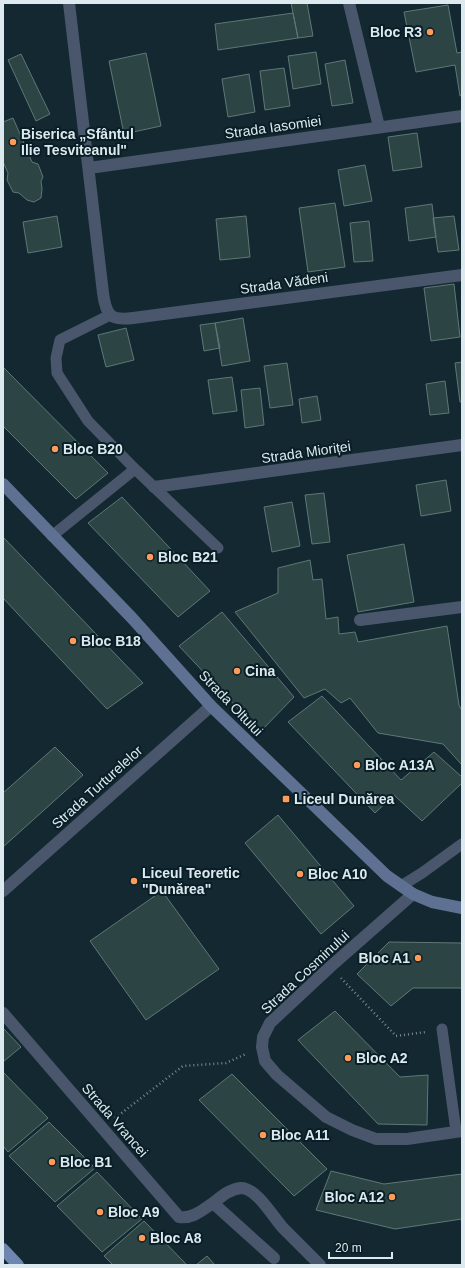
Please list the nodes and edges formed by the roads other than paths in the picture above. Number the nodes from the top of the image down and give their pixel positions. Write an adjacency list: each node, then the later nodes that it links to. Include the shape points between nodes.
1 (69, 3): 5 (street)
2 (349, 3): 4 (street)
3 (462, 116): 4 (street, Strada Iasomiei)
4 (379, 127): 5 (street, Strada Iasomiei)
5 (89, 168): 7 (street, via 105,308)
6 (462, 275): 7 (street, Strada Vădeni, via 121,320)
7 (110, 315): 9 (lane, via 60,340 56,358 57,373 88,421)
8 (462, 445): 11 (street, Strada Mioriței)
9 (135, 469): 11 (lane); 12 (lane)
10 (3, 484): 12 (street, Strada Oltului)
11 (154, 487): 13 (lane)
12 (52, 536): 16 (street, Strada Oltului, via 132,618)
13 (218, 548)
14 (462, 607): 15 (street)
15 (360, 620)
16 (211, 706): 18 (street, Strada Oltului, via 387,876); 19 (street, Strada Turturelelor)
17 (462, 844): 18 (lane)
18 (401, 886): 20 (street, Strada Oltului)
19 (3, 891)
20 (413, 894): 21 (street, Strada Oltului, via 432,902); 24 (street, Strada Cosminului, via 270,1023 263,1037 262,1048 265,1061 277,1075 326,1117 352,1130 376,1139 407,1139)
21 (462, 908)
22 (3, 1013): 25 (street, Strada Vrancei, via 179,1218 194,1215)
23 (442, 1029): 24 (lane)
24 (459, 1131)
25 (214, 1202): 27 (street); 29 (street, Strada Vrancei, via 230,1190 242,1188 254,1194 268,1207 281,1226)
26 (3, 1249): 28 (main road)
27 (274, 1258)
28 (18, 1265)
29 (320, 1265)

